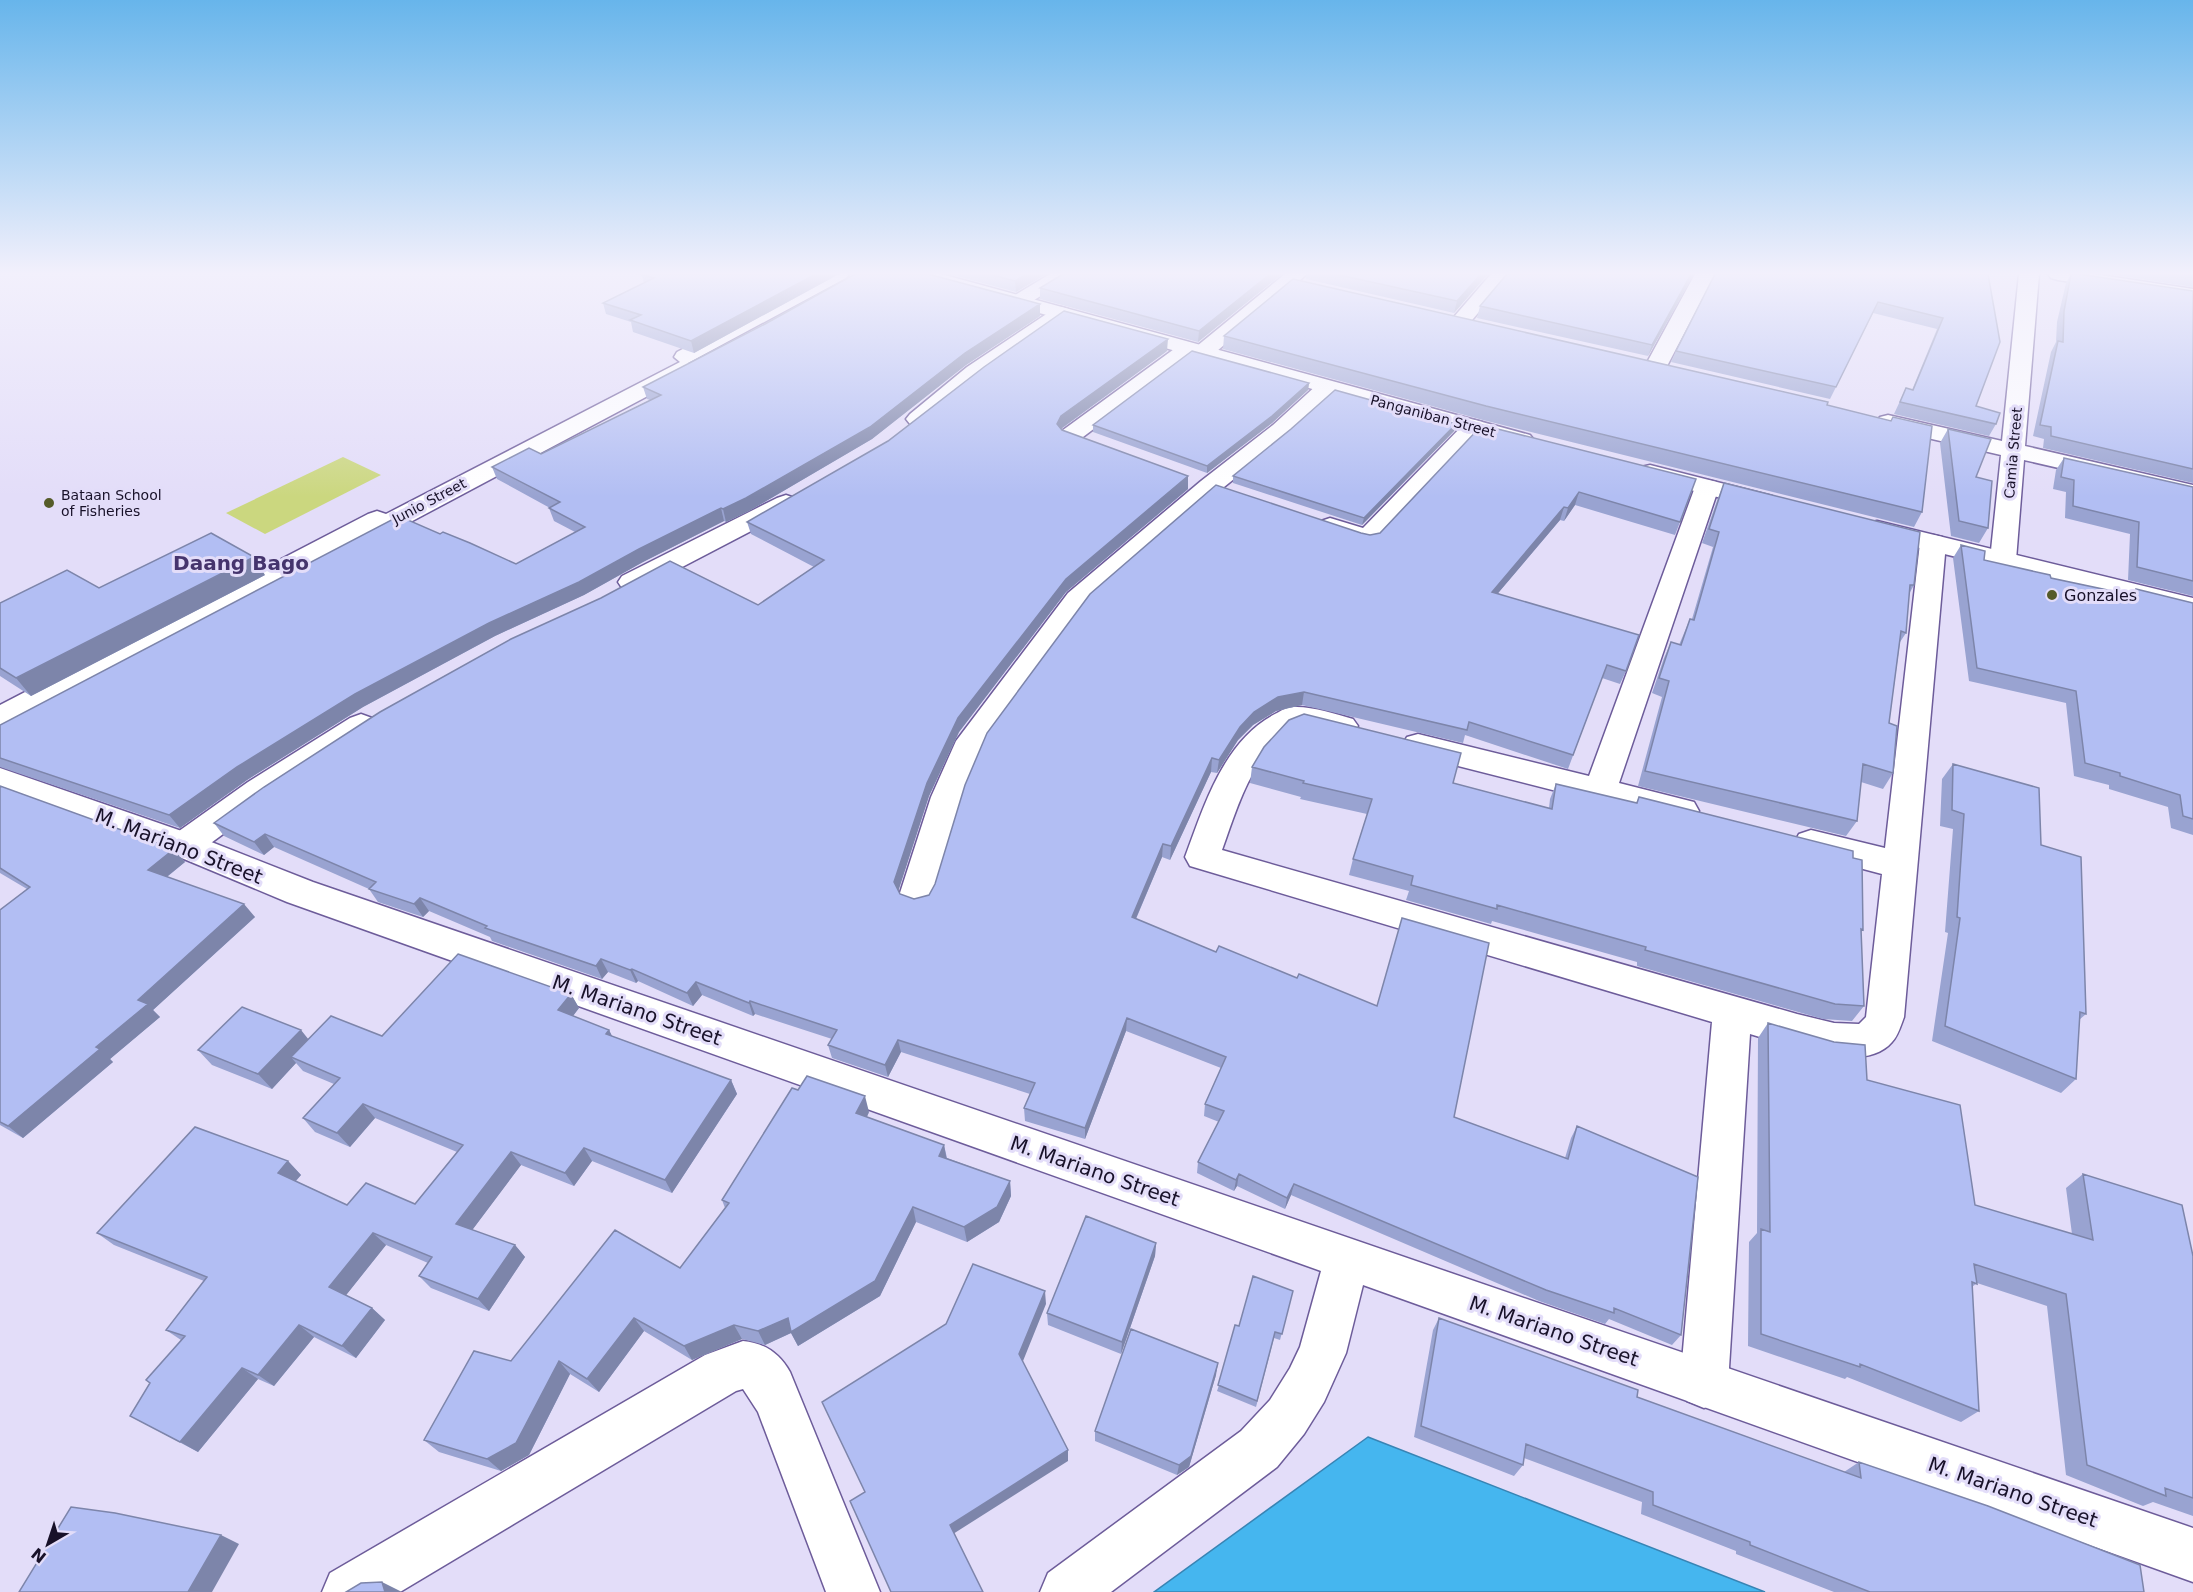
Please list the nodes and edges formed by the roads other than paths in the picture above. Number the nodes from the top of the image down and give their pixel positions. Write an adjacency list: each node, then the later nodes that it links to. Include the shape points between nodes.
1 (699, 348): 31 (street, Junio Street)
2 (721, 348): 32 (street, Junio Street)
3 (1010, 348): 15 (street)
4 (1189, 348): 8 (street, Panganiban Street)
5 (1198, 348): 8 (street)
6 (1666, 348): 10 (street)
7 (2022, 348): 18 (street, Camia Street)
8 (1195, 350): 12 (street, Panganiban Street); 16 (street, via 1071,435)
9 (1632, 362): 10 (street)
10 (1655, 368): 11 (street)
11 (1678, 373)
12 (1327, 388): 14 (street, Panganiban Street); 39 (street, via 1078,599 972,741 944,806)
13 (1863, 416): 18 (street)
14 (1474, 427): 17 (street, Panganiban Street); 24 (street, via 1368,538)
15 (896, 436)
16 (1092, 443)
17 (1544, 445)
18 (2013, 451): 22 (street); 27 (street, Camia Street)
19 (1625, 466): 20 (street)
20 (1707, 487): 23 (street); 34 (street)
21 (808, 490): 28 (street)
22 (2193, 492)
23 (1786, 506)
24 (1312, 520)
25 (1854, 523): 26 (street)
26 (1933, 543): 27 (street); 38 (street)
27 (2003, 560): 29 (street)
28 (614, 592)
29 (2193, 607)
30 (385, 710): 37 (street)
31 (0, 718)
32 (0, 728)
33 (0, 780): 37 (street, M. Mariano Street)
34 (1600, 790): 35 (street); 40 (street, via 1301,717 1287,719 1242,762 1202,857)
35 (1715, 819)
36 (1784, 836): 38 (street)
37 (184, 845): 41 (street, M. Mariano Street, via 300,892)
38 (1899, 865): 40 (street, via 1886,1004 1878,1034 1841,1041)
39 (917, 896)
40 (1732, 1013): 42 (street)
41 (1347, 1259): 42 (street, M. Mariano Street); 46 (street, via 1322,1353 1287,1417 1259,1449)
42 (1704, 1384): 43 (street, M. Mariano Street)
43 (2193, 1555)
44 (349, 1592): 45 (street, via 722,1372 748,1364 768,1379)
45 (853, 1592)
46 (1067, 1592)

